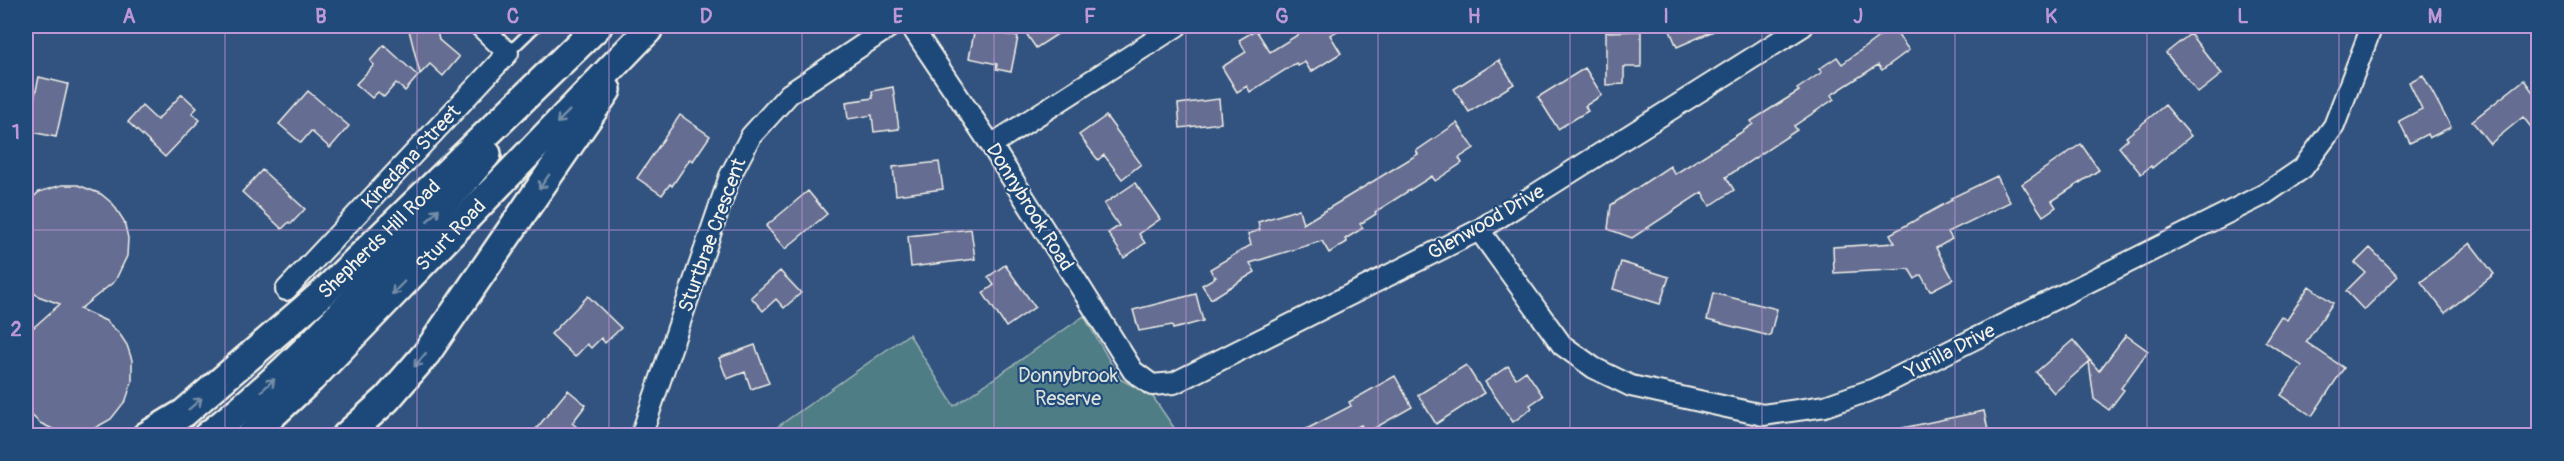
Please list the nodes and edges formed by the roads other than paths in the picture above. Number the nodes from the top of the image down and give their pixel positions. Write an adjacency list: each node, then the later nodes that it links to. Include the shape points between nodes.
1 (480, 26): 10 (street)
2 (536, 26): 10 (lane)
3 (598, 26): 11 (main road, Shepherds Hill Road)
4 (891, 26): 20 (street, Sturtbrae Crescent, via 789,94 751,136 730,176)
5 (911, 26): 12 (street, Donnybrook Road)
6 (1178, 26): 12 (street)
7 (1803, 26): 13 (street, Glenwood Drive)
8 (2372, 26): 13 (street, Yurilla Drive, via 2334,126 2303,168 2265,194 1874,389 1825,406 1763,415 1631,386 1594,368 1562,345)
9 (651, 28): 18 (main road, Sturt Road, one-way to 18, via 311,379); 19 (main road, one-way to 19, via 426,354 387,399)
10 (508, 53): 14 (street, Kinedana Street)
11 (565, 57): 16 (main road, Shepherds Hill Road, one-way to 11, via 184,413 324,292); 17 (main road, Sturt Road, one-way to 11, via 282,373 380,271 460,186)
12 (991, 145): 15 (street, Donnybrook Road, via 1133,371)
13 (1479, 230): 15 (street, Glenwood Drive, via 1174,383)
14 (286, 290)
15 (1152, 386)
16 (146, 435)
17 (207, 435)
18 (249, 435)
19 (346, 435)
20 (641, 435)

